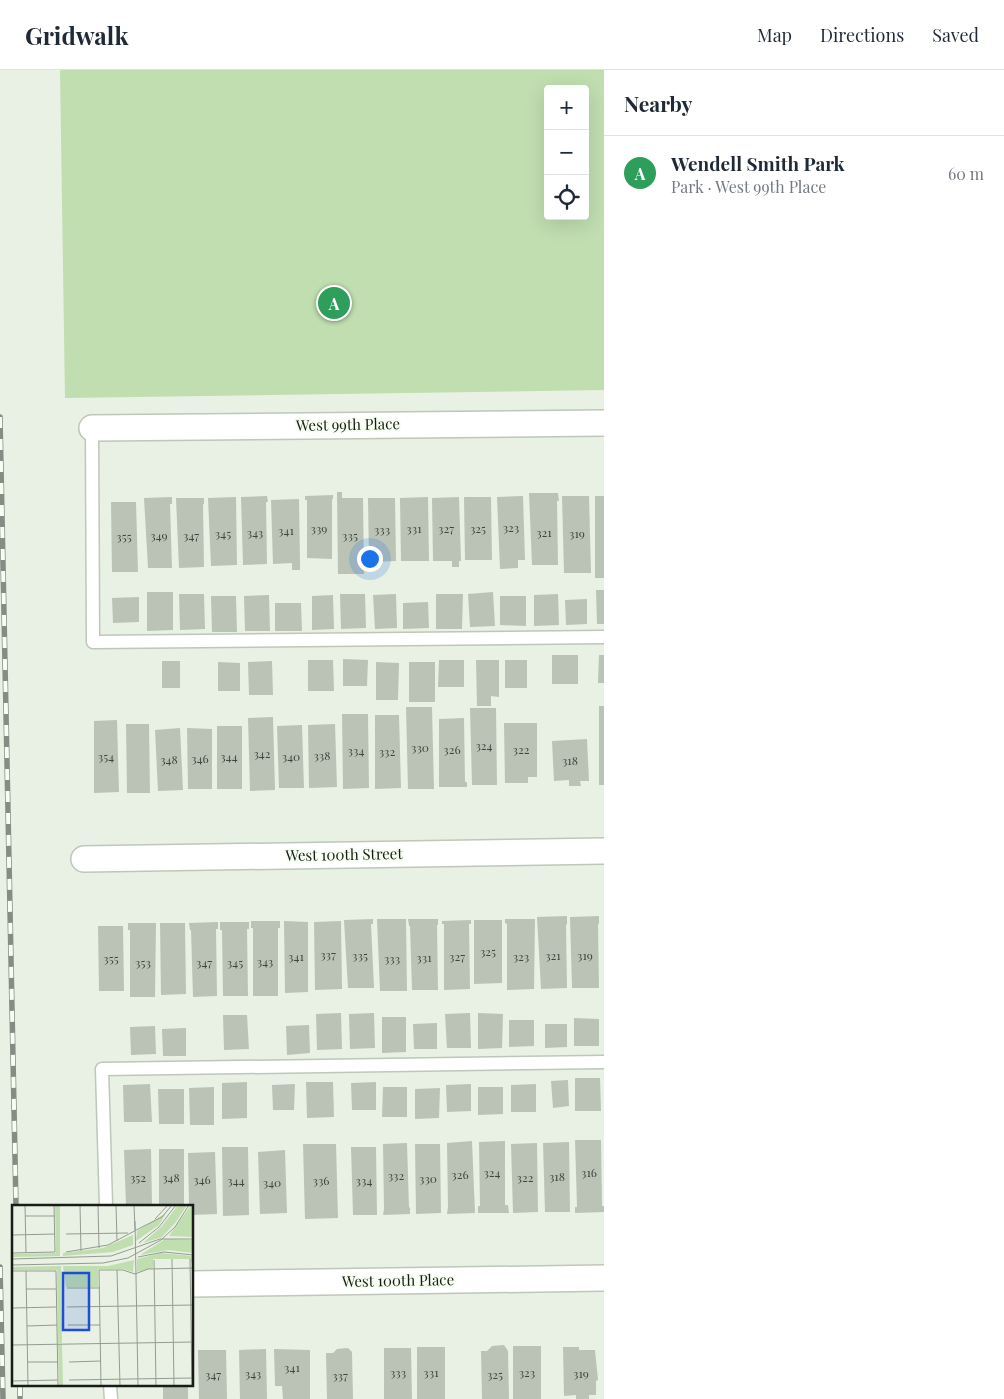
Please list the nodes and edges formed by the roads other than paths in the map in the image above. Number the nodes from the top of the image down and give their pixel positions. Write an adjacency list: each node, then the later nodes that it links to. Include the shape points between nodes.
1 (604, 423): 2 (street, West 99th Place)
2 (92, 428): 3 (lane, via 93,642)
3 (604, 637)
4 (604, 851): 5 (street, West 100th Street)
5 (84, 859)
6 (604, 1062): 7 (lane, via 102,1069)
7 (106, 1205)
8 (604, 1278): 9 (street, West 100th Place)
9 (194, 1284)
10 (110, 1386): 11 (lane)
11 (111, 1399)

